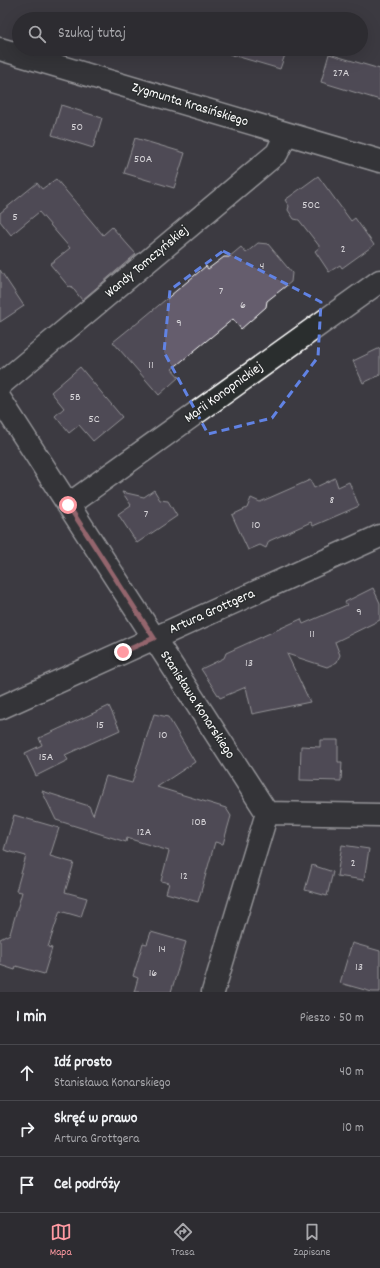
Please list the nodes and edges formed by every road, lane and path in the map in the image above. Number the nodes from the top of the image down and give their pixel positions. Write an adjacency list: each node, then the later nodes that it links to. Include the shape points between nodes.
1 (0, 49): 2 (street, Zygmunta Krasińskiego)
2 (12, 53)
3 (24, 56): 4 (street, Zygmunta Krasińskiego)
4 (286, 134): 5 (street, Zygmunta Krasińskiego); 7 (street, Wandy Tomczyńskiej, via 277,154)
5 (380, 161)
6 (380, 282): 9 (street, Marii Konopnickiej)
7 (0, 385)
8 (0, 399): 9 (street, Stanisława Konarskiego)
9 (68, 505): 11 (street, Stanisława Konarskiego)
10 (380, 536): 11 (street, Artura Grottgera)
11 (154, 638): 12 (street, Artura Grottgera); 13 (street, Stanisława Konarskiego)
12 (0, 708)
13 (266, 813): 14 (street); 15 (street)
14 (380, 815)
15 (213, 992)

